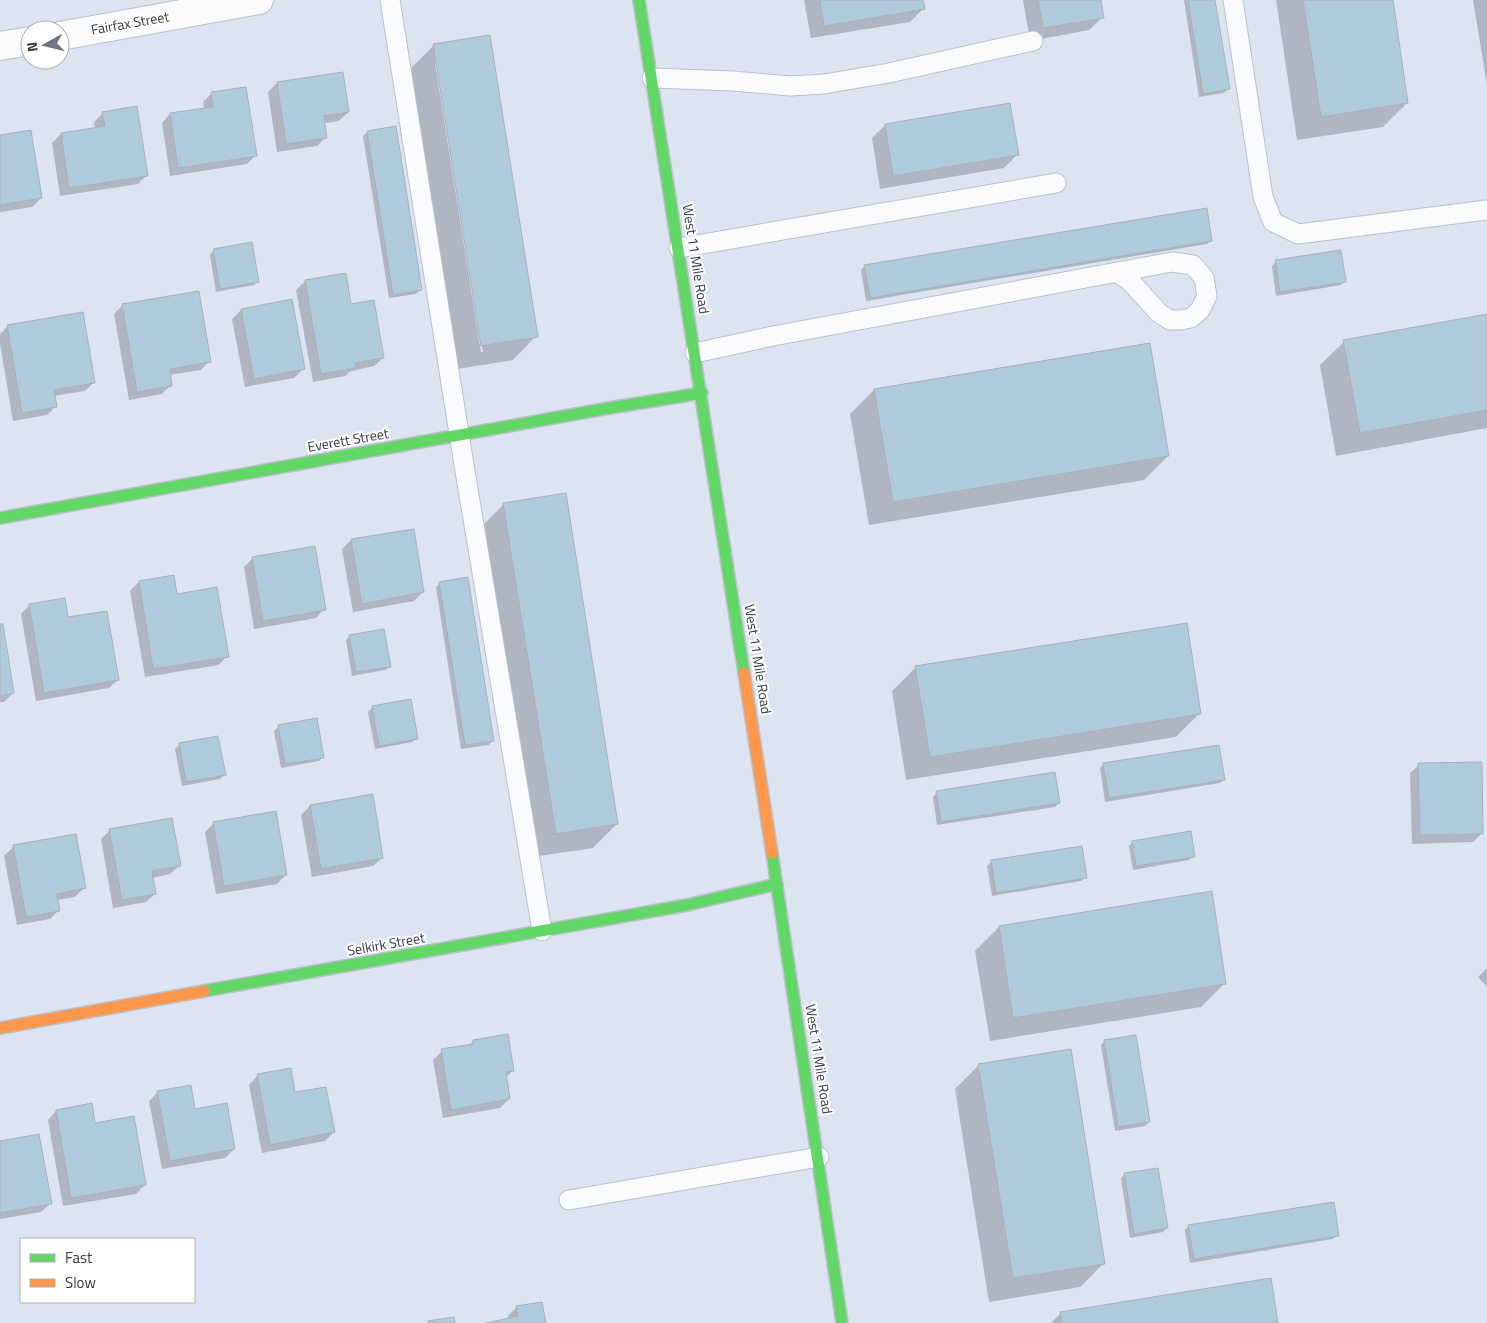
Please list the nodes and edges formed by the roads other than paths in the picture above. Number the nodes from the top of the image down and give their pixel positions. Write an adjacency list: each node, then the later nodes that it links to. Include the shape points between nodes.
1 (259, 0): 5 (street, Fairfax Street)
2 (390, 0): 16 (lane)
3 (639, 0): 9 (street, West 11 Mile Road)
4 (1233, 0): 11 (lane, via 1263,198 1273,222 1298,234)
5 (70, 34)
6 (1033, 41): 9 (lane, via 824,84 790,86)
7 (20, 43): 8 (street)
8 (0, 46)
9 (652, 78): 12 (street, West 11 Mile Road)
10 (1056, 183): 12 (lane)
11 (1487, 210)
12 (679, 248): 14 (street, West 11 Mile Road)
13 (1118, 273): 14 (lane)
14 (695, 353): 15 (street, West 11 Mile Road)
15 (702, 393): 16 (street, Everett Street); 18 (street, West 11 Mile Road)
16 (460, 436): 17 (street, Everett Street); 19 (lane)
17 (0, 518)
18 (777, 884): 19 (street, Selkirk Street, via 687,905); 21 (street, West 11 Mile Road)
19 (542, 931): 20 (street, Selkirk Street)
20 (0, 1028)
21 (819, 1157): 22 (lane); 23 (street, West 11 Mile Road)
22 (569, 1200)
23 (842, 1323)

